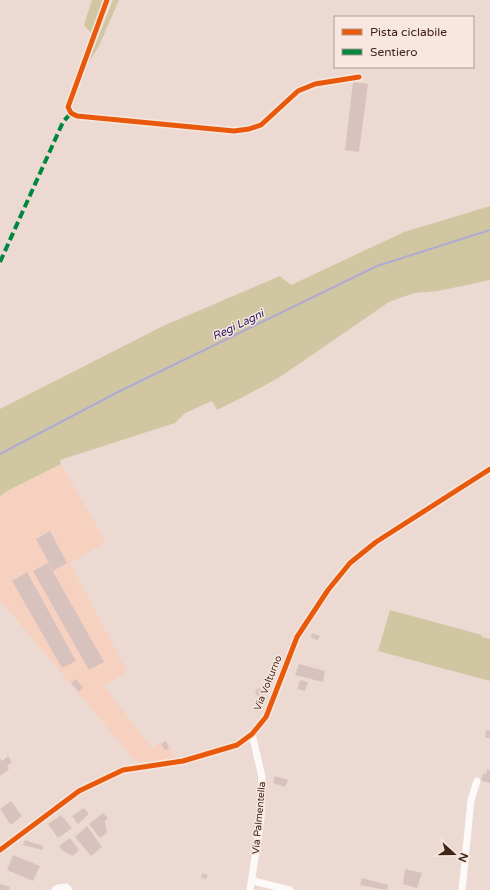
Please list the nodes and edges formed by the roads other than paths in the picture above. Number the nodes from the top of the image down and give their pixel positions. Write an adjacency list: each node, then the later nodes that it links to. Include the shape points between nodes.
1 (107, 0): 2 (street, via 68,107 71,113 77,116 234,131 261,125 298,91 316,84)
2 (360, 77)
3 (490, 469): 4 (street, Via Volturno, via 376,542 350,563 328,590 297,637 266,717)
4 (252, 734): 6 (street, Via Volturno, via 237,745 183,761 123,770 79,791); 7 (street, Via Palmentella, via 262,777 261,818)
5 (477, 781): 12 (street, via 471,800)
6 (0, 850)
7 (252, 879): 10 (street, Via Palmentella); 11 (street)
8 (55, 890): 9 (street, via 66,887)
9 (69, 890)
10 (250, 890)
11 (290, 890)
12 (462, 890)

